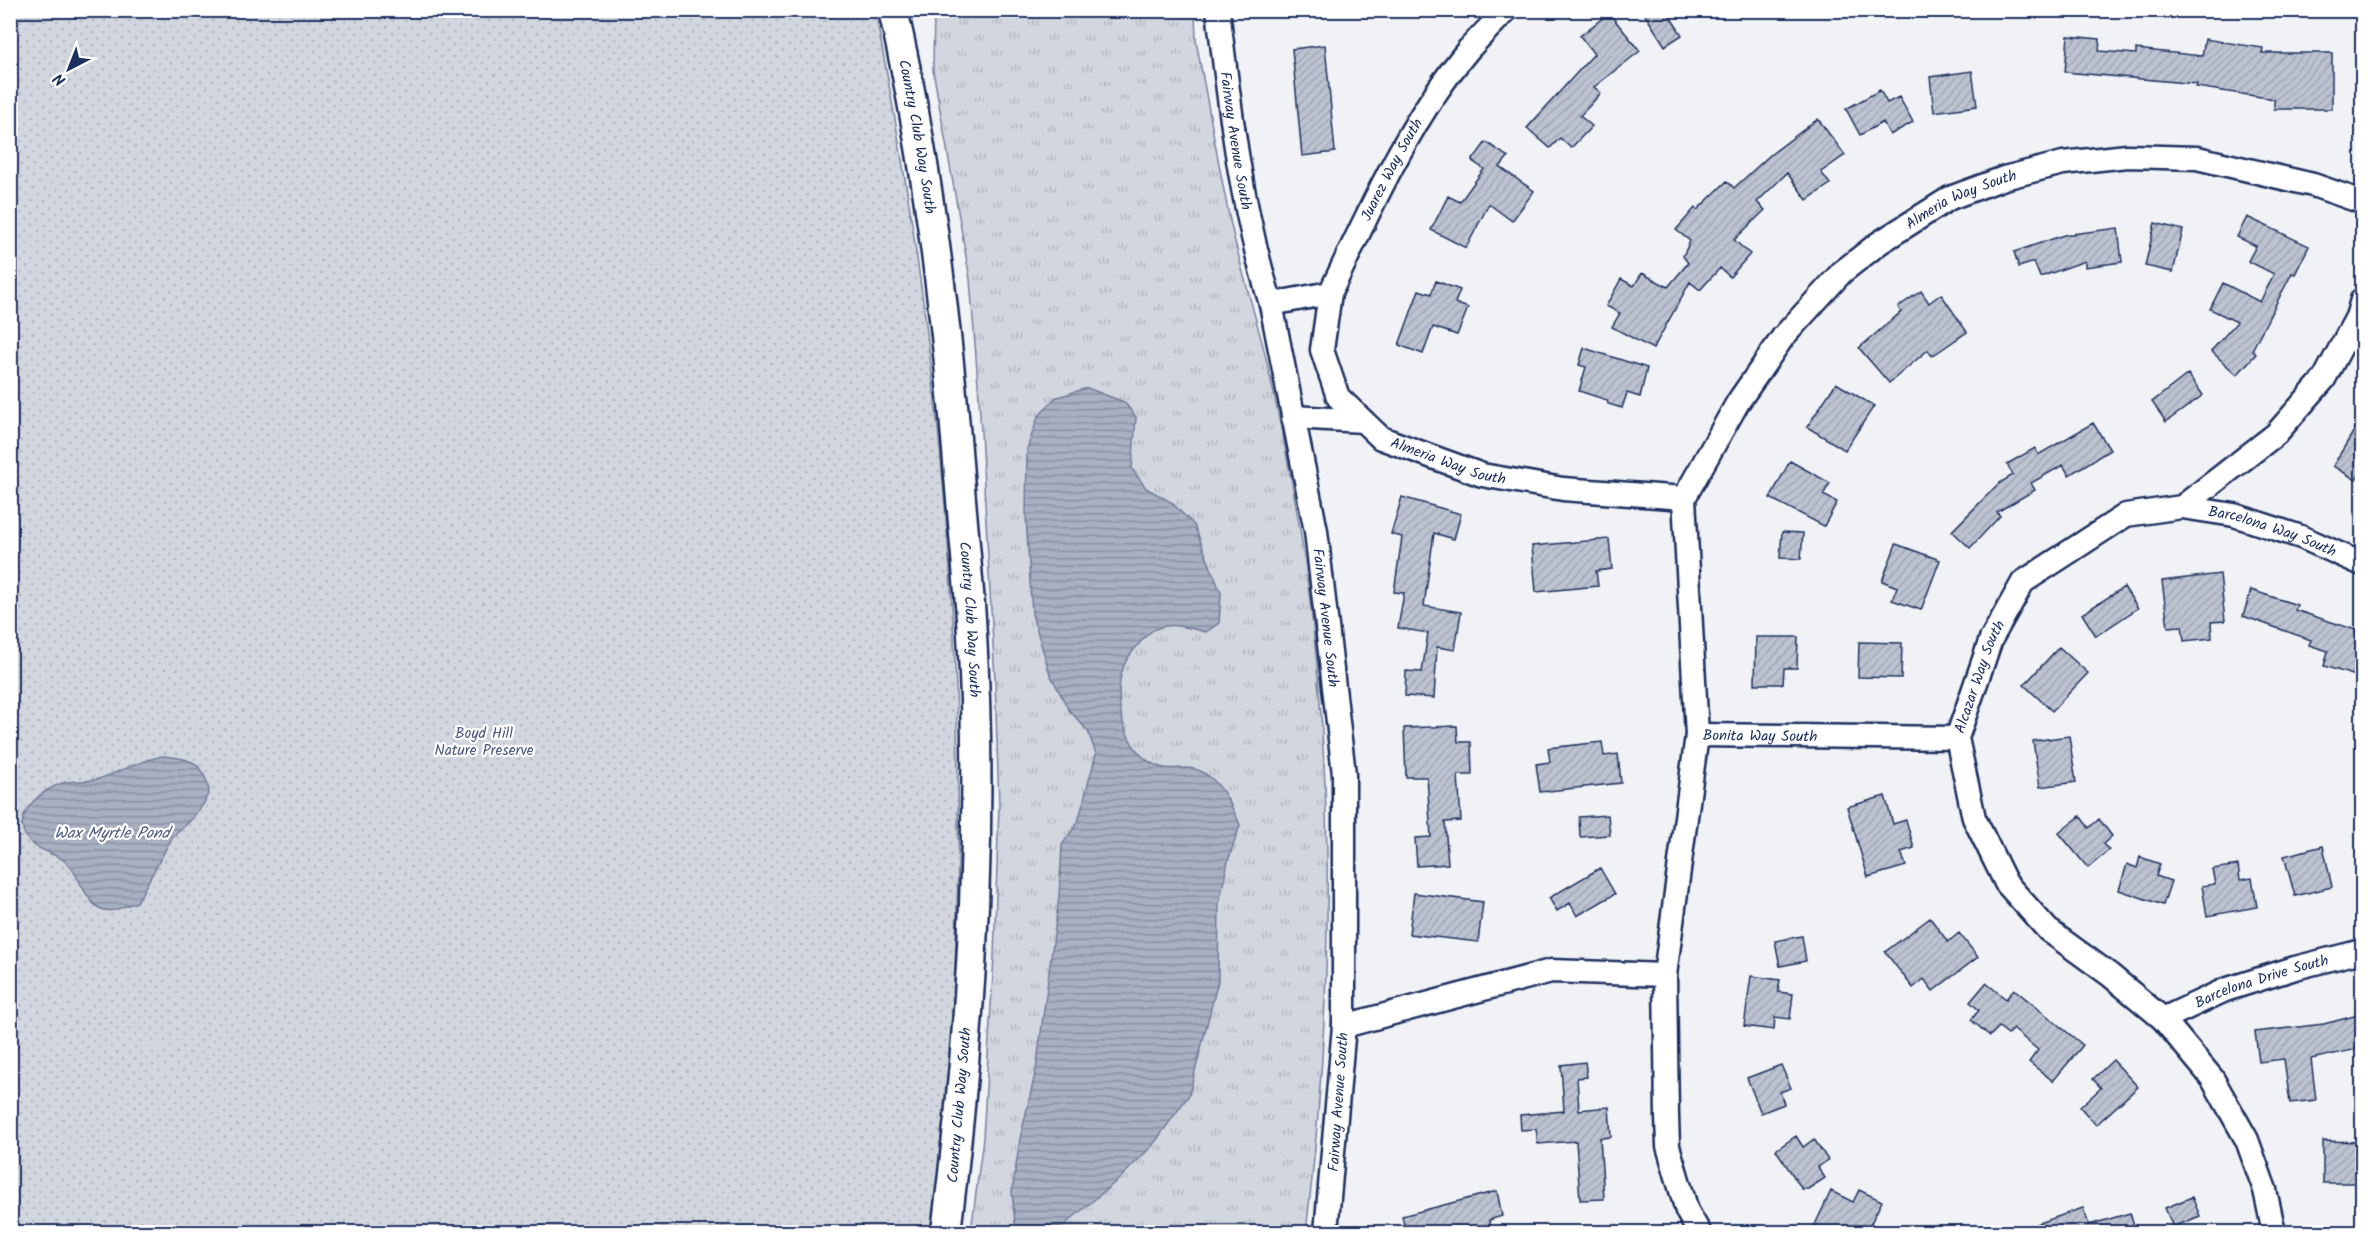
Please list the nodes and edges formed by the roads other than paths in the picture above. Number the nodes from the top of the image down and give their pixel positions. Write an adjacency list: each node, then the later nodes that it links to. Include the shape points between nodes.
1 (893, 10): 20 (street, Country Club Way South, via 925,183 950,360 972,635 976,776 973,936 959,1130)
2 (1218, 10): 7 (street, Fairway Avenue South, via 1238,171)
3 (1506, 10): 5 (street, Juarez Way South, via 1468,51 1427,107 1388,172)
4 (2362, 202): 10 (street, Almeria Way South, via 2313,185 2207,160 2127,156 2063,163 2004,178 1950,198 1879,243 1842,272 1783,337 1738,402)
5 (1329, 293): 7 (street); 9 (street, Almeria Way South, via 1322,350 1338,397)
6 (2362, 300): 11 (street, Alcazar Way South, via 2357,317 2317,387 2276,434)
7 (1271, 304): 8 (street, Fairway Avenue South)
8 (1293, 417): 9 (street); 18 (street, Fairway Avenue South, via 1316,531 1344,774)
9 (1363, 421): 10 (street, Almeria Way South, via 1381,438 1482,475 1563,489)
10 (1684, 498): 13 (street)
11 (2182, 507): 12 (street, Barcelona Way South, via 2234,515 2301,537); 14 (street, Alcazar Way South, via 2126,515 2023,582 1991,639)
12 (2362, 564)
13 (1697, 735): 14 (street, Bonita Way South); 16 (street, Bonita Way South)
14 (1957, 738): 17 (street, Alcazar Way South, via 1974,818 2006,883 2048,930)
15 (2362, 951): 17 (street, Barcelona Drive South, via 2225,990)
16 (1665, 975): 18 (street, via 1551,971); 23 (street, Bonita Way South, via 1668,1146 1687,1210)
17 (2163, 1019): 24 (street, Alcazar Way South, via 2212,1078 2247,1140 2265,1190)
18 (1344, 1026): 19 (street, Fairway Avenue South)
19 (1332, 1179): 21 (street, Fairway Avenue South); 22 (street)
20 (946, 1233)
21 (1326, 1233)
22 (1342, 1233)
23 (1699, 1233)
24 (2274, 1233)

